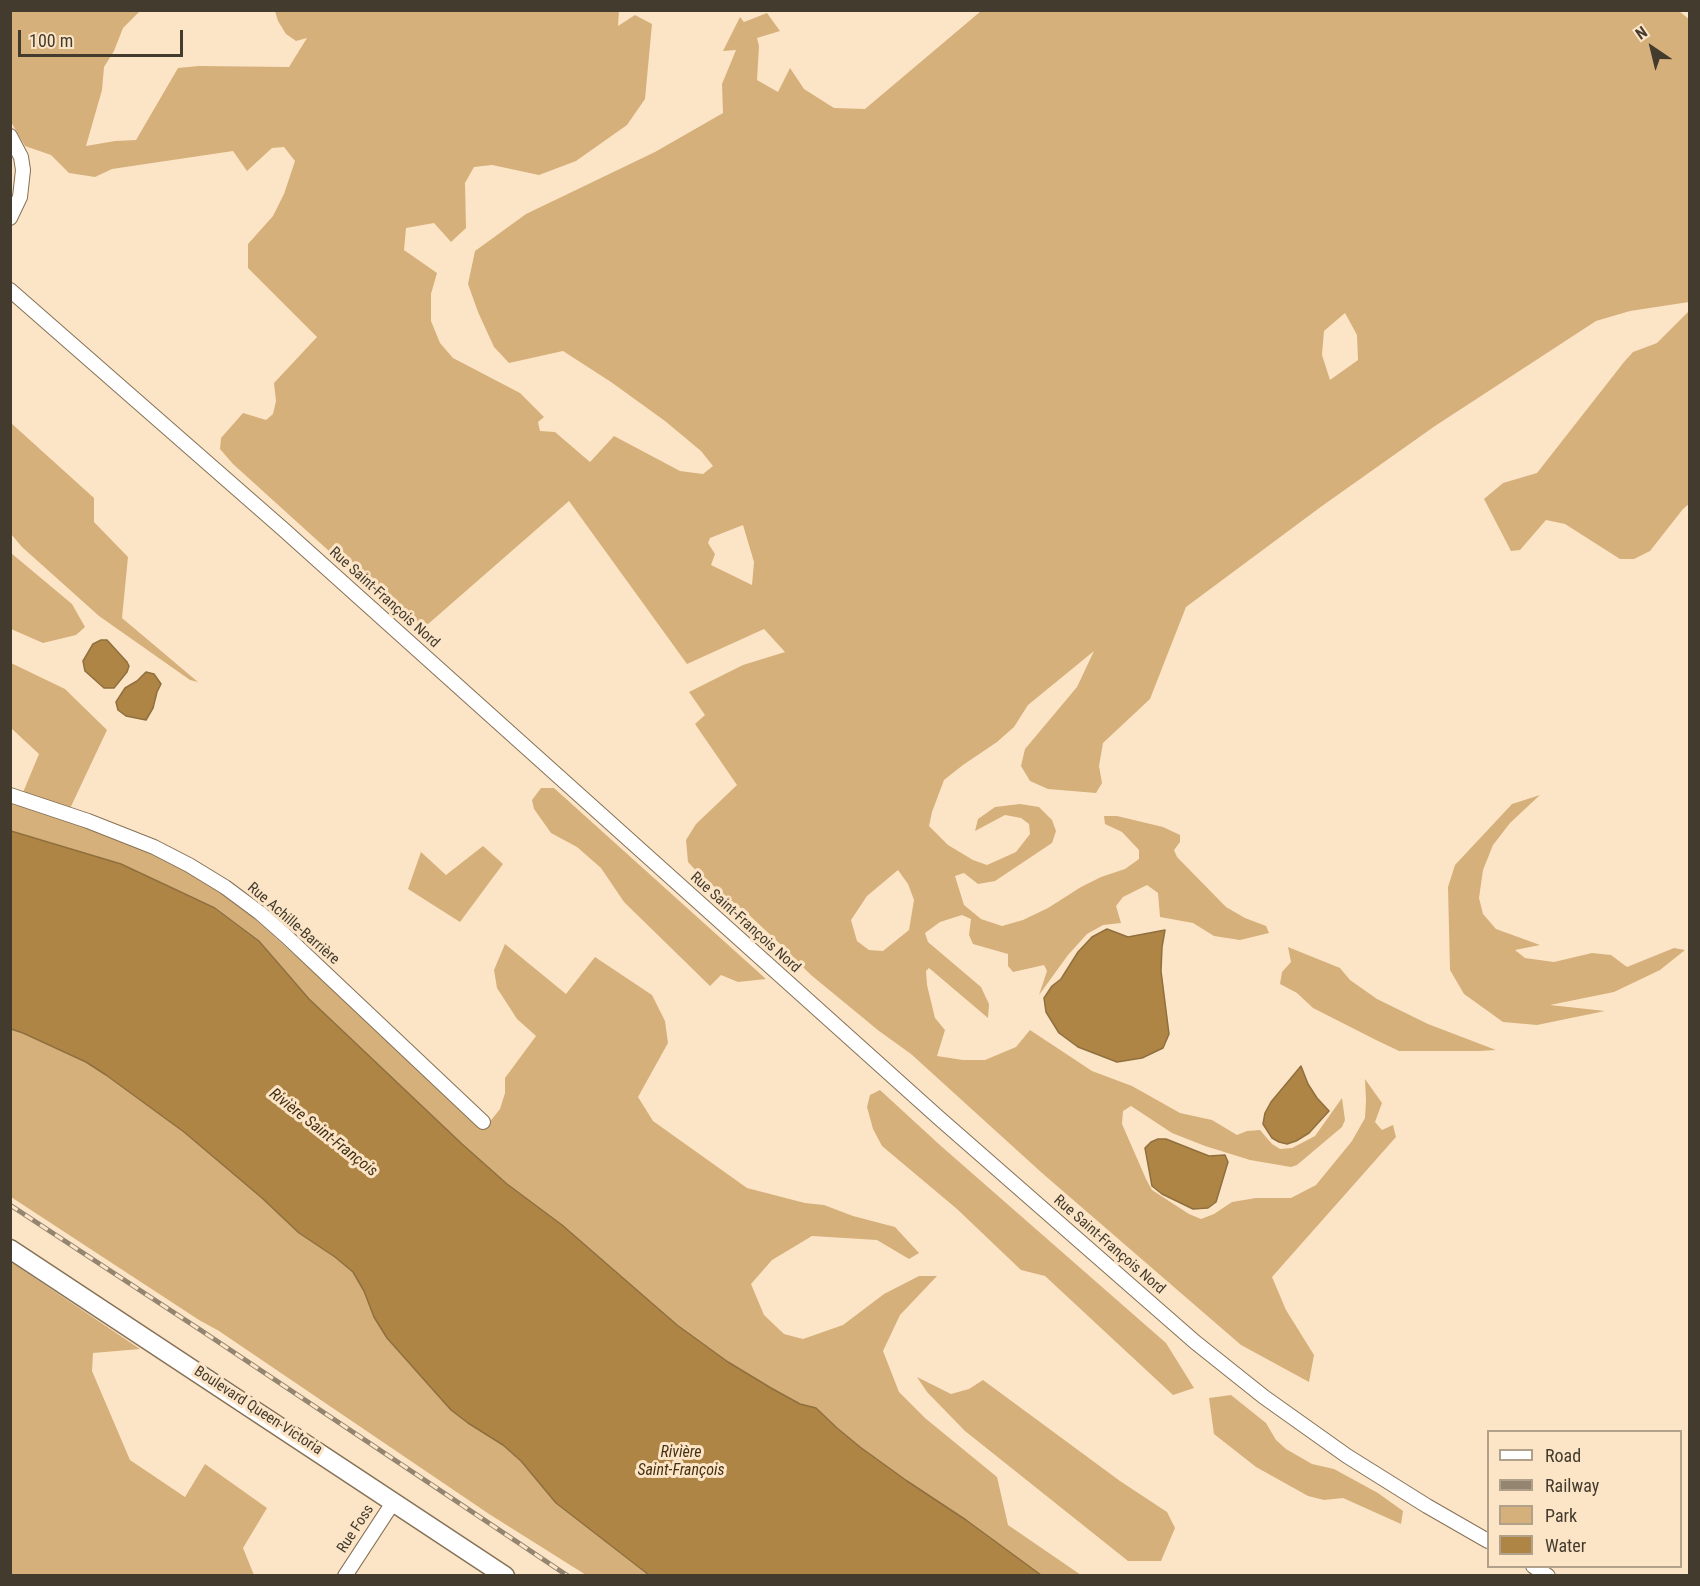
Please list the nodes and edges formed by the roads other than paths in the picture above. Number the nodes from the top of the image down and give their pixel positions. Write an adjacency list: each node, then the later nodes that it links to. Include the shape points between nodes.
1 (10, 136): 2 (street, via 23,171 20,197)
2 (10, 218)
3 (10, 290): 8 (street, Rue Saint-François Nord, via 1195,1342 1347,1456)
4 (10, 795): 5 (street, Rue Achille-Barrière, via 154,847 225,887 286,936)
5 (483, 1122)
6 (10, 1249): 7 (main road, Boulevard Queen-Victoria)
7 (394, 1501): 9 (street, Rue Foss); 10 (main road, Boulevard Queen-Victoria)
8 (1487, 1540)
9 (345, 1575)
10 (505, 1575)

